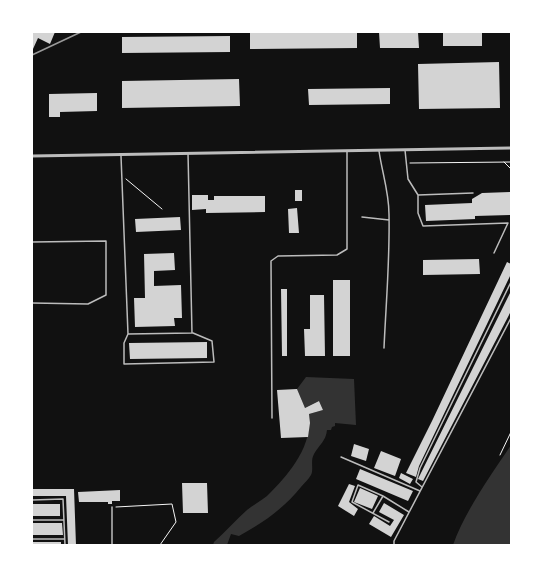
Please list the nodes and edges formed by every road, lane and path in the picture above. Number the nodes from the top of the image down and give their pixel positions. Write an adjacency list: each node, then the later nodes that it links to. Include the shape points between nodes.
1 (511, 148): 3 (street)
2 (379, 150): 3 (street); 4 (street); 17 (lane, via 387,191)
3 (404, 150): 10 (lane)
4 (347, 151): 5 (street); 26 (lane, via 347,249 337,255 278,256 271,261)
5 (188, 153): 6 (street); 23 (lane)
6 (121, 154): 7 (street); 12 (lane)
7 (32, 156)
8 (504, 162): 9 (path); 10 (path); 11 (path)
9 (511, 162)
10 (406, 163): 14 (lane, via 408,179)
11 (511, 169)
12 (122, 176): 15 (path); 24 (lane)
13 (473, 193): 14 (lane)
14 (418, 194): 19 (lane, via 418,213 423,226 508,223)
15 (162, 209)
16 (362, 217): 17 (lane)
17 (389, 220): 25 (lane)
18 (32, 242): 21 (lane, via 106,241 106,295 88,304)
19 (494, 253)
20 (511, 282): 30 (lane, via 420,468 416,482)
21 (32, 303)
22 (511, 318): 30 (lane)
23 (192, 333): 24 (lane); 24 (lane, via 212,341 214,362 124,364 124,343)
24 (128, 334)
25 (384, 348)
26 (272, 418)
27 (511, 432): 28 (path)
28 (500, 455)
29 (341, 457): 31 (lane)
30 (422, 487): 31 (lane)
31 (420, 491): 35 (lane)
32 (383, 496): 35 (lane); 36 (lane); 36 (lane, via 358,485 352,502)
33 (32, 500): 38 (lane, via 64,499)
34 (112, 507): 43 (lane); 44 (path, via 172,504 176,522)
35 (409, 512): 45 (lane)
36 (373, 513): 39 (lane)
37 (32, 520): 38 (lane)
38 (64, 520): 41 (lane)
39 (389, 522)
40 (32, 539): 41 (lane)
41 (64, 539): 42 (lane)
42 (65, 545)
43 (112, 545)
44 (160, 545)
45 (394, 545)

